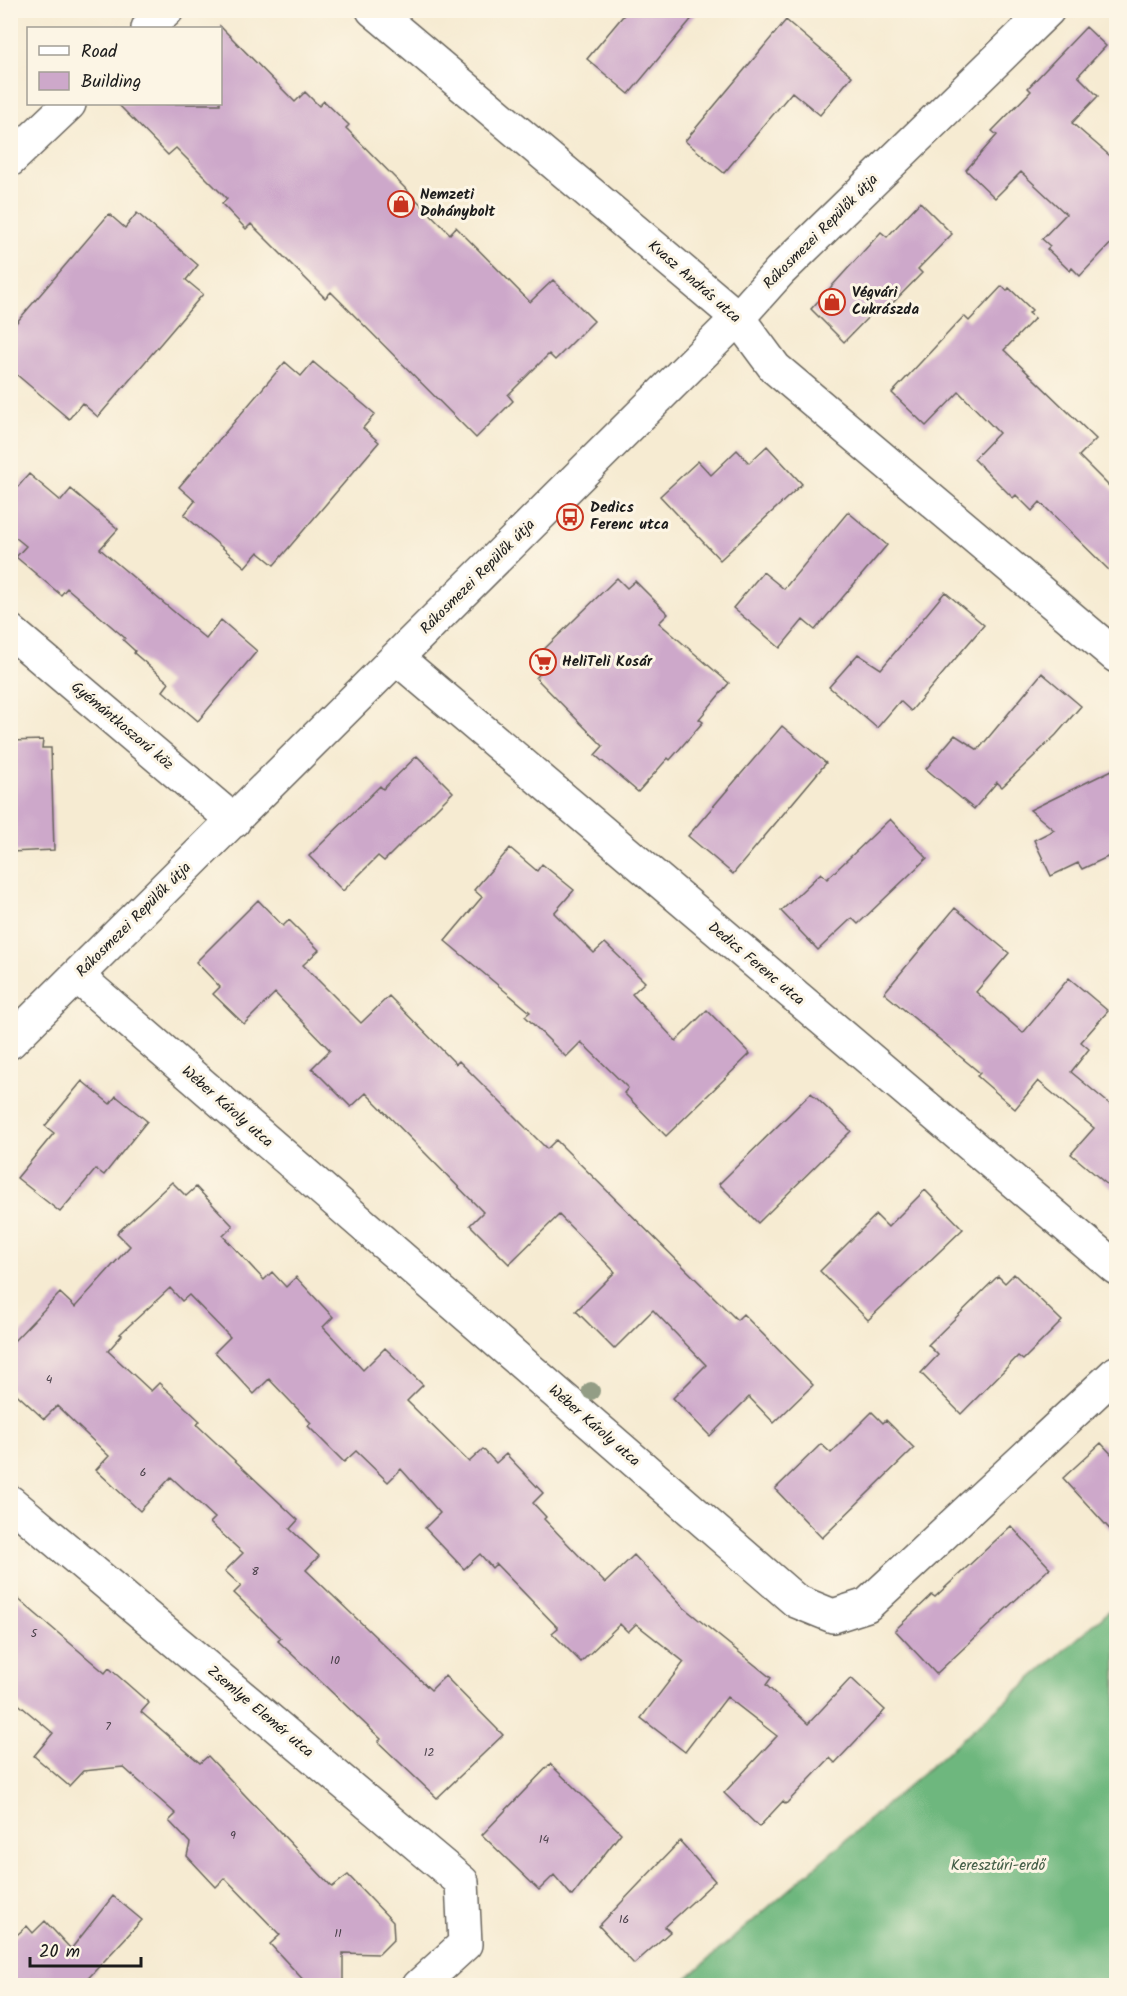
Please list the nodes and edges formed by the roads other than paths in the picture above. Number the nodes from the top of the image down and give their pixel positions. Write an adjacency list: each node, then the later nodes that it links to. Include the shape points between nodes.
1 (167, 10): 4 (street)
2 (373, 10): 7 (street, Kvasz András utca)
3 (1048, 10): 7 (street, Rákosmezei Repülők útja, via 780,270)
4 (149, 27)
5 (68, 105): 6 (street)
6 (10, 160)
7 (738, 318): 9 (street, Kvasz András utca, via 775,368); 10 (street, Rákosmezei Repülők útja)
8 (10, 631): 11 (street, Gyémántkoszorú köz)
9 (1116, 656)
10 (397, 658): 11 (street, Rákosmezei Repülők útja); 14 (street, Dedics Ferenc utca)
11 (234, 821): 12 (street, Rákosmezei Repülők útja)
12 (77, 976): 13 (street, Rákosmezei Repülők útja); 15 (street, Wéber Károly utca, via 796,1601 833,1616 867,1605)
13 (10, 1042)
14 (1116, 1268)
15 (1116, 1373)
16 (10, 1502): 17 (street, Zsemlye Elemér utca, via 462,1882 465,1944)
17 (419, 1986)

